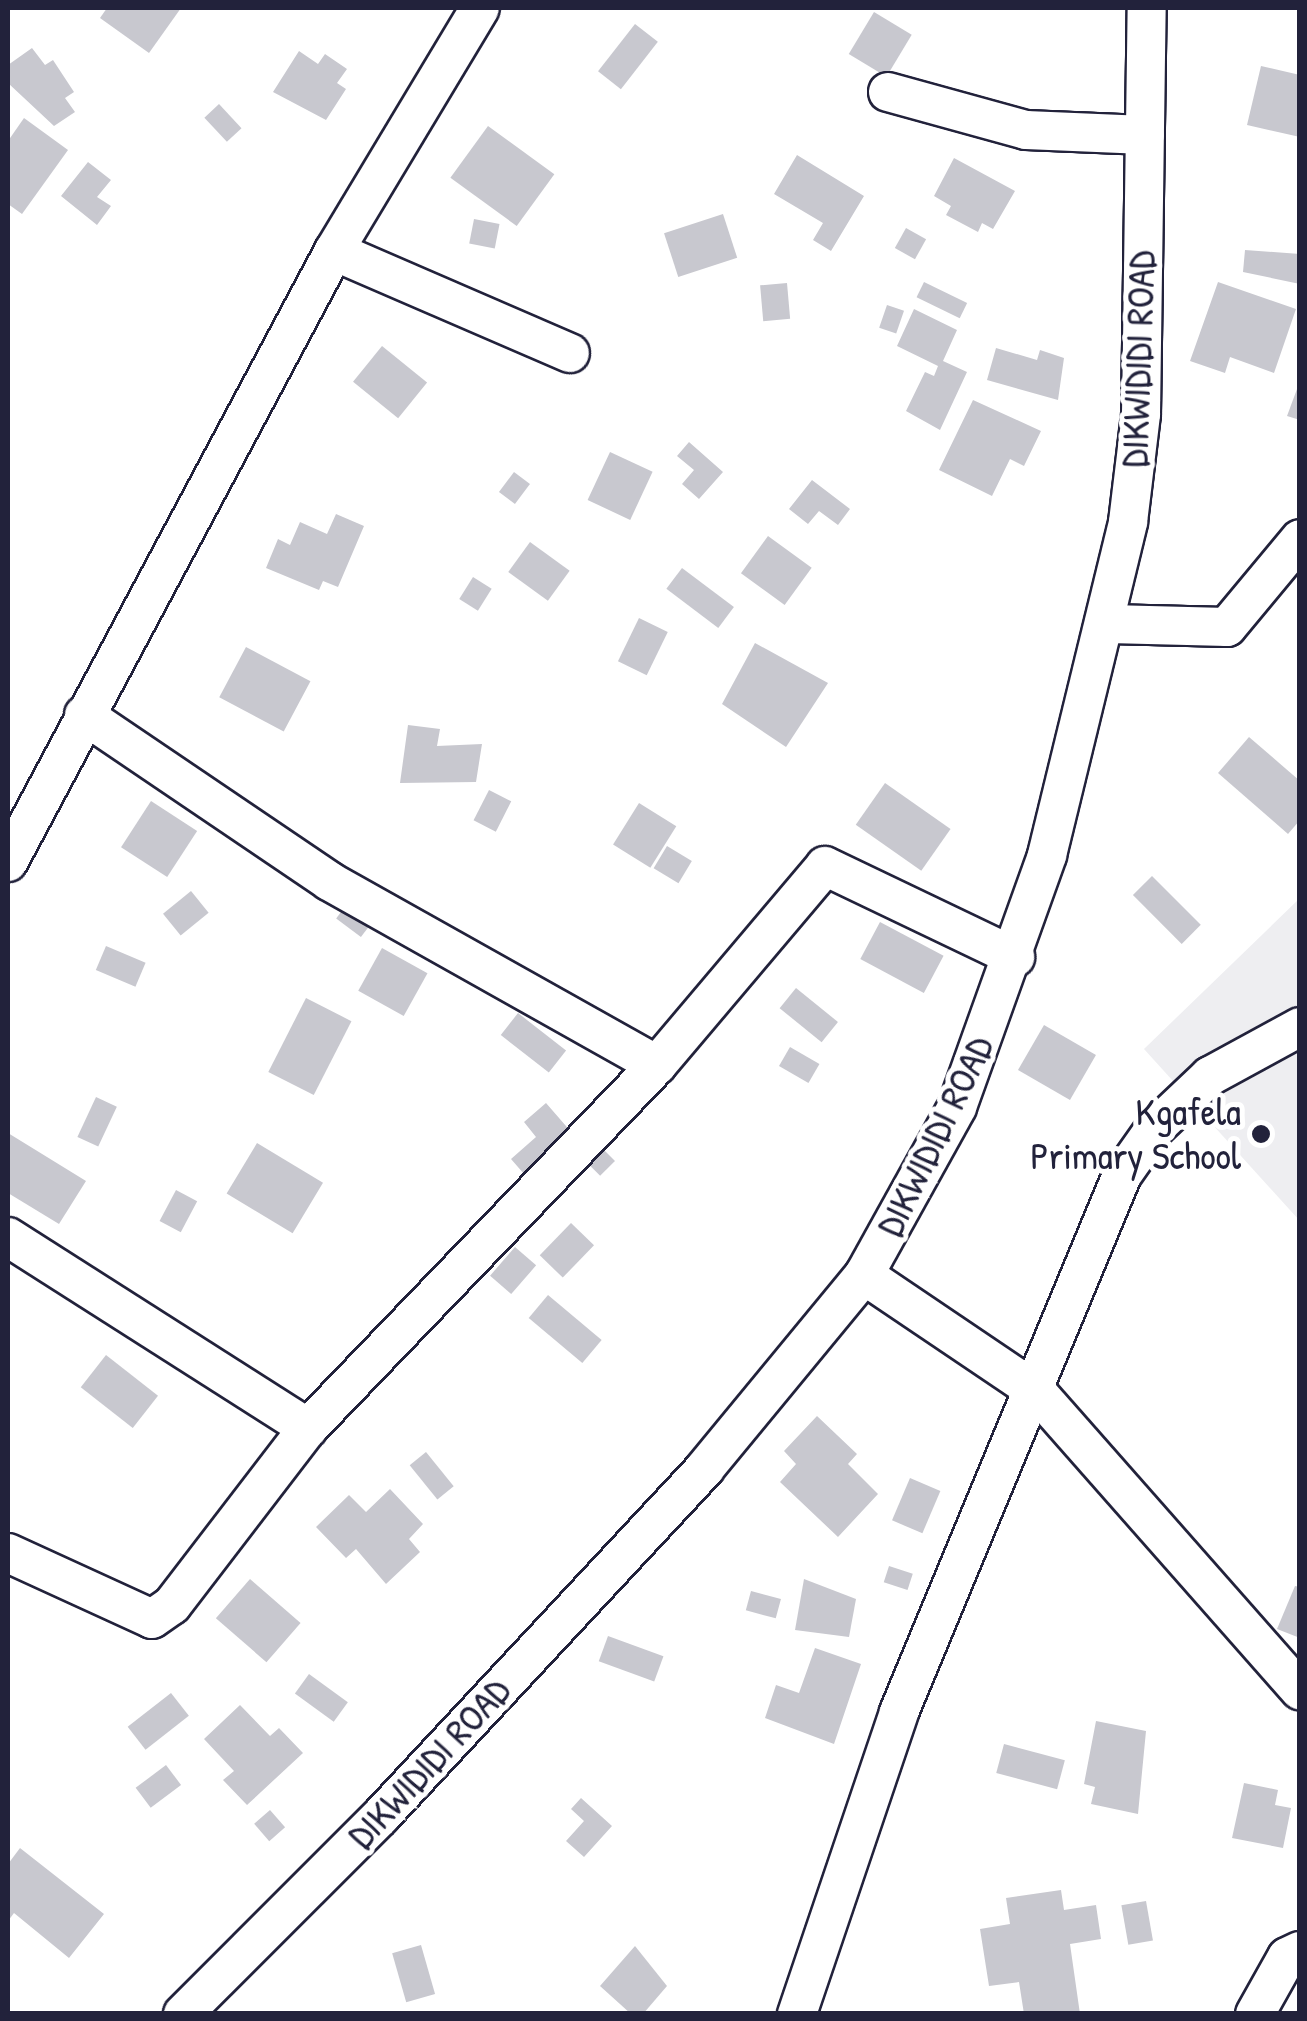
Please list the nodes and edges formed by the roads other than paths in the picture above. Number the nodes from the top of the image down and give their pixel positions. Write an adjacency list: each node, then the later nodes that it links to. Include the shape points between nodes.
1 (480, 8): 5 (street)
2 (1147, 8): 4 (street, DIKWIDIDI ROAD)
3 (888, 92): 4 (street, via 1026,130)
4 (1145, 135): 8 (street, DIKWIDIDI ROAD, via 1141,414)
5 (334, 251): 6 (street); 9 (street)
6 (570, 353)
7 (1300, 538): 8 (street, via 1227,627)
8 (1109, 624): 11 (street, DIKWIDIDI ROAD)
9 (84, 715): 10 (street); 13 (street, via 315,873)
10 (8, 862)
11 (1016, 957): 13 (street, via 825,866); 15 (street, DIKWIDIDI ROAD, via 958,1107)
12 (1300, 1027): 16 (street, via 1210,1076 1154,1128 1122,1175)
13 (657, 1065): 17 (street)
14 (8, 1237): 17 (street)
15 (864, 1274): 16 (street); 21 (street, DIKWIDIDI ROAD, via 704,1468 380,1817)
16 (1036, 1391): 19 (street); 22 (street, via 973,1522 899,1712)
17 (308, 1428): 18 (street, via 172,1605 152,1620)
18 (8, 1554)
19 (1300, 1690)
20 (1300, 1951): 23 (street, via 1287,1957)
21 (183, 2014)
22 (796, 2014)
23 (1255, 2014)

